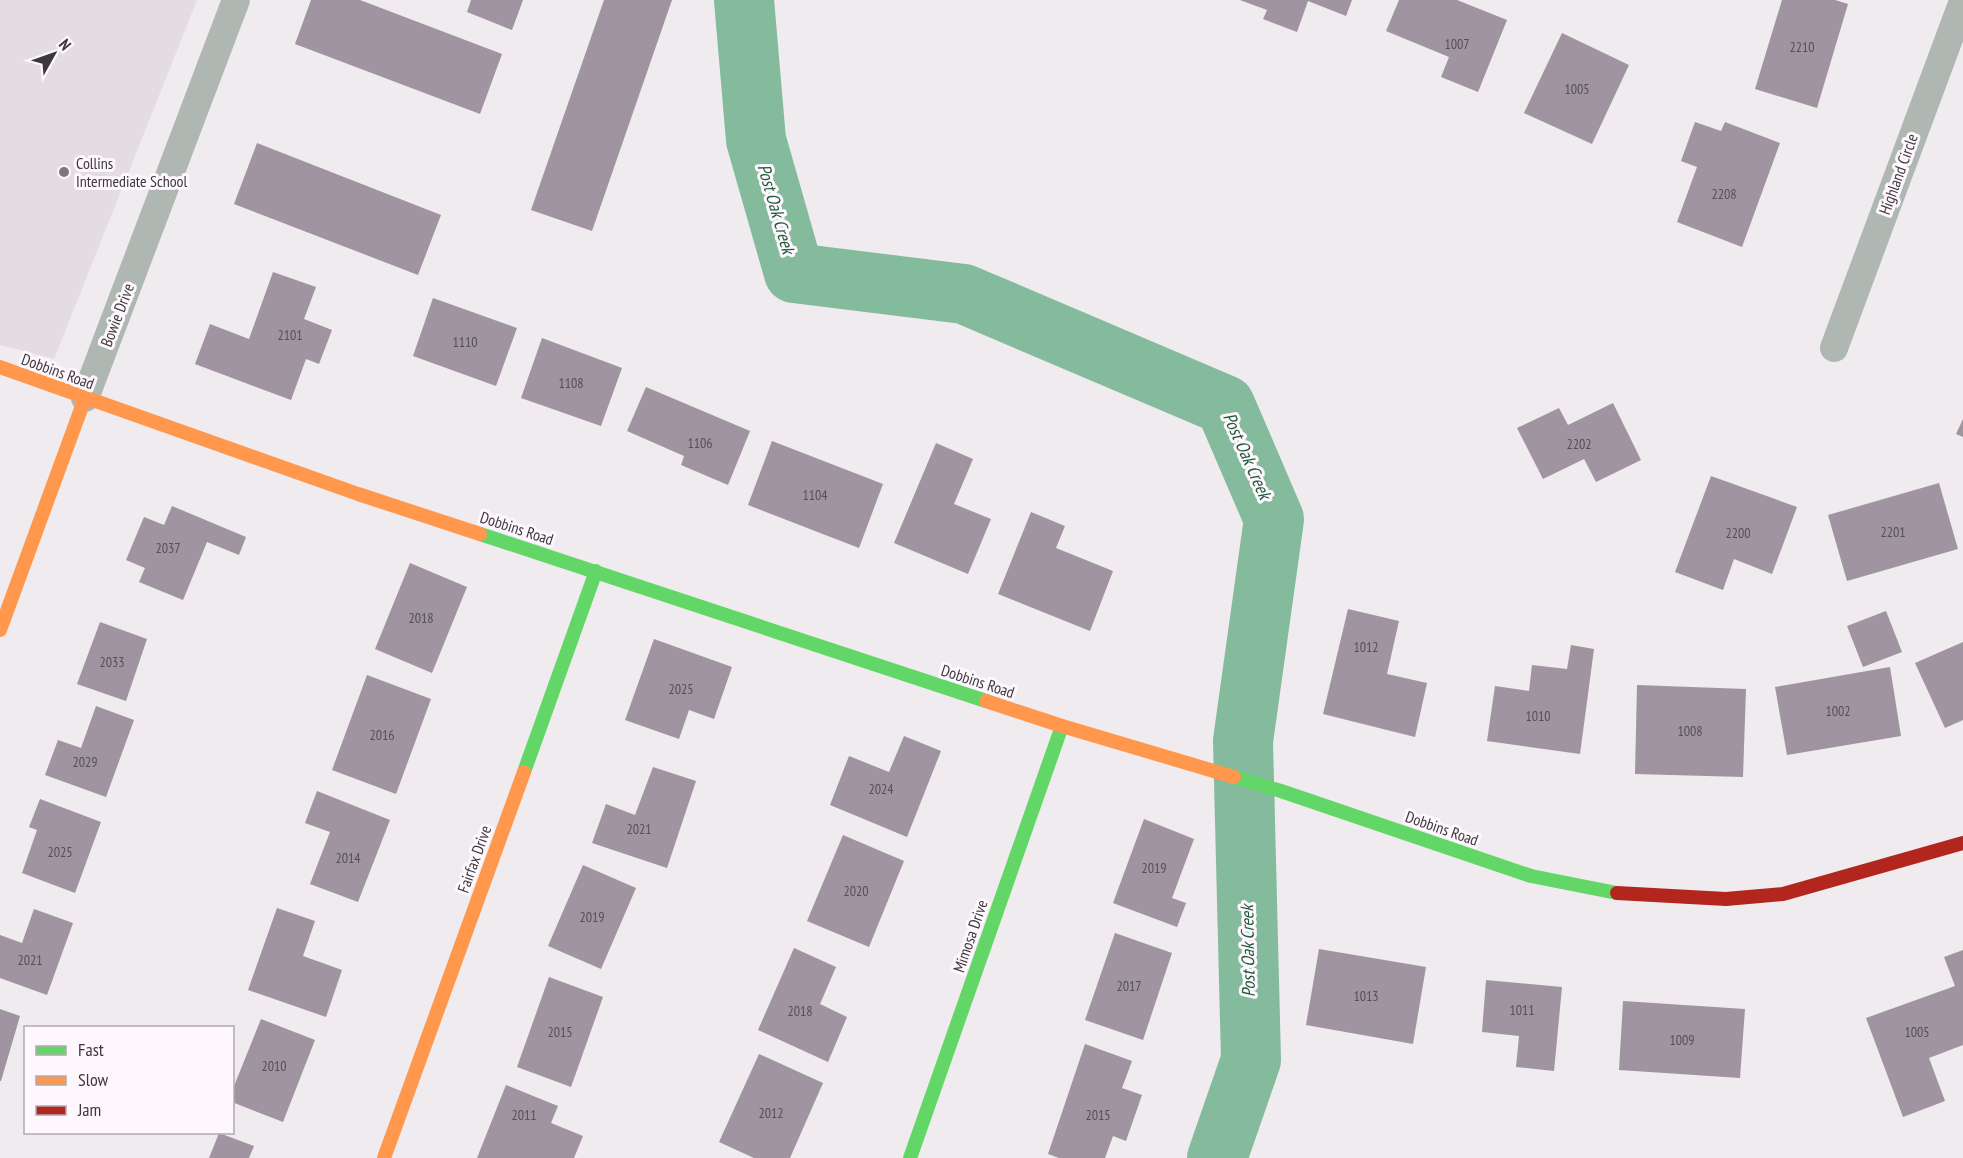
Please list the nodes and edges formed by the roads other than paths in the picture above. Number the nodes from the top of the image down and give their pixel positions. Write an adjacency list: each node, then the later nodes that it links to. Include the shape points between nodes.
1 (236, 0): 5 (street, Bowie Drive)
2 (1963, 1): 3 (street, Highland Circle)
3 (1834, 348)
4 (0, 368): 5 (street, Dobbins Road)
5 (85, 398): 6 (street, Dobbins Road, via 358,494); 7 (street, Bowie Drive)
6 (596, 571): 8 (street, Dobbins Road); 10 (street, Fairfax Drive)
7 (0, 630)
8 (1062, 726): 9 (street, Dobbins Road, via 1281,791 1531,876 1609,893 1726,899 1783,894); 11 (street, Mimosa Drive)
9 (1963, 843)
10 (384, 1158)
11 (910, 1158)

